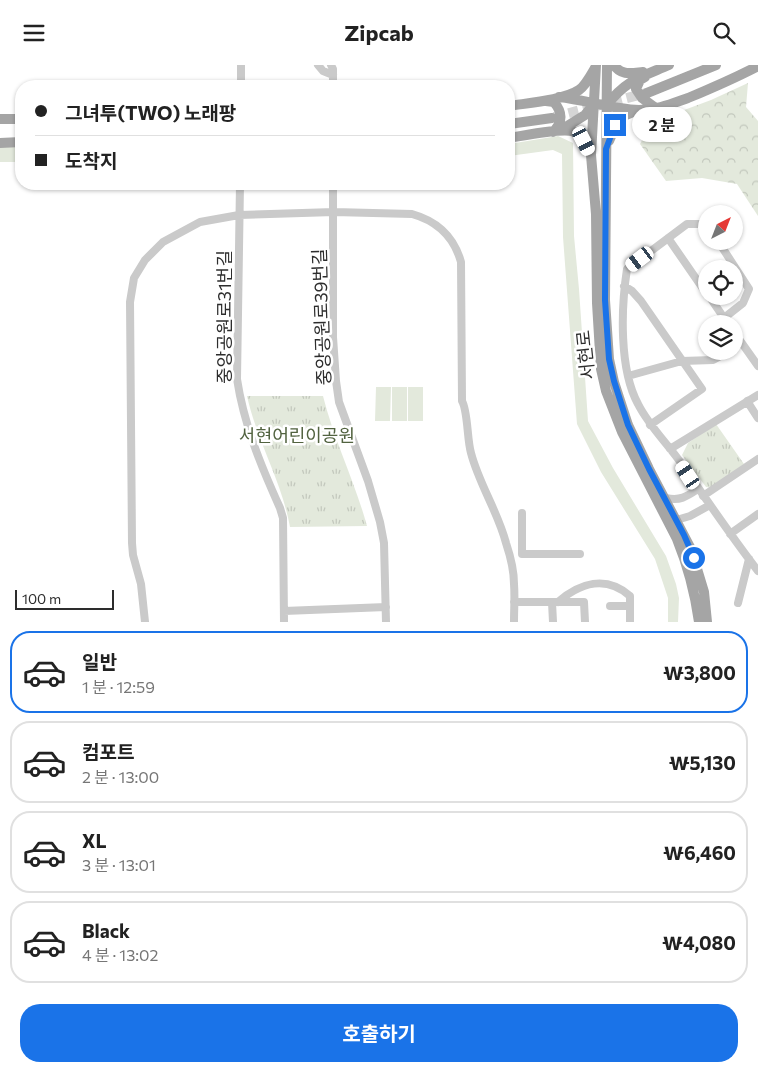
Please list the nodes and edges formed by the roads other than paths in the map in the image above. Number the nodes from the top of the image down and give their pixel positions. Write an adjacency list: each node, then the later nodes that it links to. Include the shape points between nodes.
1 (241, 65): 13 (street)
2 (247, 65): 13 (street)
3 (318, 65): 12 (street)
4 (332, 65): 12 (street)
5 (607, 65): 21 (main road, 서현로)
6 (614, 65): 11 (main road, via 617,70 628,74)
7 (669, 65): 11 (main road)
8 (716, 65): 16 (main road)
9 (596, 66): 17 (main road, via 580,90); 19 (main road, 서현로)
10 (758, 66): 22 (main road, via 723,84)
11 (657, 70): 21 (main road, via 634,79 620,89); 22 (main road, via 640,80 636,89)
12 (334, 75): 15 (street)
13 (241, 76): 14 (street)
14 (241, 80)
15 (334, 80)
16 (647, 93)
17 (559, 97): 18 (main road); 19 (main road)
18 (543, 100): 20 (main road); 28 (main road, via 554,102 561,110)
19 (594, 104): 21 (main road); 28 (main road, via 585,115); 33 (main road, 서현로)
20 (515, 105)
21 (607, 105): 23 (main road); 32 (main road, 서현로)
22 (657, 109): 23 (main road)
23 (640, 110): 32 (main road, via 619,117)
24 (552, 118): 27 (main road)
25 (0, 119): 26 (main road)
26 (15, 119)
27 (515, 123)
28 (557, 131): 29 (main road); 33 (main road, via 572,131 578,135)
29 (515, 137)
30 (0, 143): 31 (main road)
31 (15, 143)
32 (606, 149): 56 (main road, 서현로, via 605,300 609,359 628,425)
33 (592, 155): 60 (main road, 서현로, via 598,330 604,384 622,432)
34 (240, 190): 37 (street, 중앙공원로31번길)
35 (334, 190): 36 (street, 중앙공원로39번길)
36 (334, 212): 37 (street); 65 (street, via 412,214 439,228 456,246 461,262 462,401 466,406 468,439 479,478 506,541 514,582); 70 (street, 중앙공원로39번길, via 336,381 339,402 380,523 384,543)
37 (239, 215): 71 (street, 중앙공원로31번길, via 237,379 248,429 283,519); 72 (street, via 200,222 172,236 145,260 132,285 132,543)
38 (698, 224): 39 (street, via 687,224)
39 (668, 238): 41 (street); 42 (street, via 627,269)
40 (724, 250): 43 (street, via 749,289 743,303)
41 (698, 281)
42 (624, 286): 46 (street, via 641,301); 48 (street)
43 (732, 315)
44 (743, 345): 47 (street)
45 (715, 360): 46 (street)
46 (682, 361): 48 (street); 52 (street, via 702,389)
47 (758, 366)
48 (628, 376): 52 (street, via 637,403)
49 (758, 395): 50 (street)
50 (747, 401): 51 (street); 53 (street)
51 (758, 418)
52 (650, 425): 53 (street)
53 (670, 449): 55 (street)
54 (758, 459): 55 (street)
55 (700, 493): 56 (street, via 676,500); 57 (street)
56 (666, 498): 60 (main road, 서현로)
57 (710, 505): 60 (street); 61 (street)
58 (522, 513): 62 (street, via 522,554)
59 (758, 514): 61 (street)
60 (673, 521): 79 (main road, 서현로, via 690,573); 80 (main road, 서현로, via 693,555 704,592)
61 (730, 534): 63 (street)
62 (580, 554)
63 (749, 559): 64 (street); 67 (street)
64 (758, 571)
65 (514, 602): 66 (street); 75 (street)
66 (555, 602): 69 (street, via 581,586 607,584 630,596); 76 (street); 77 (street, via 584,602)
67 (738, 603)
68 (610, 606): 69 (street)
69 (630, 606): 78 (street)
70 (386, 607): 71 (street); 74 (street, 중앙공원로39번길)
71 (284, 611): 73 (street, 중앙공원로31번길)
72 (145, 622)
73 (284, 622)
74 (386, 622)
75 (514, 622)
76 (553, 622)
77 (585, 622)
78 (630, 622)
79 (698, 622)
80 (707, 622)

